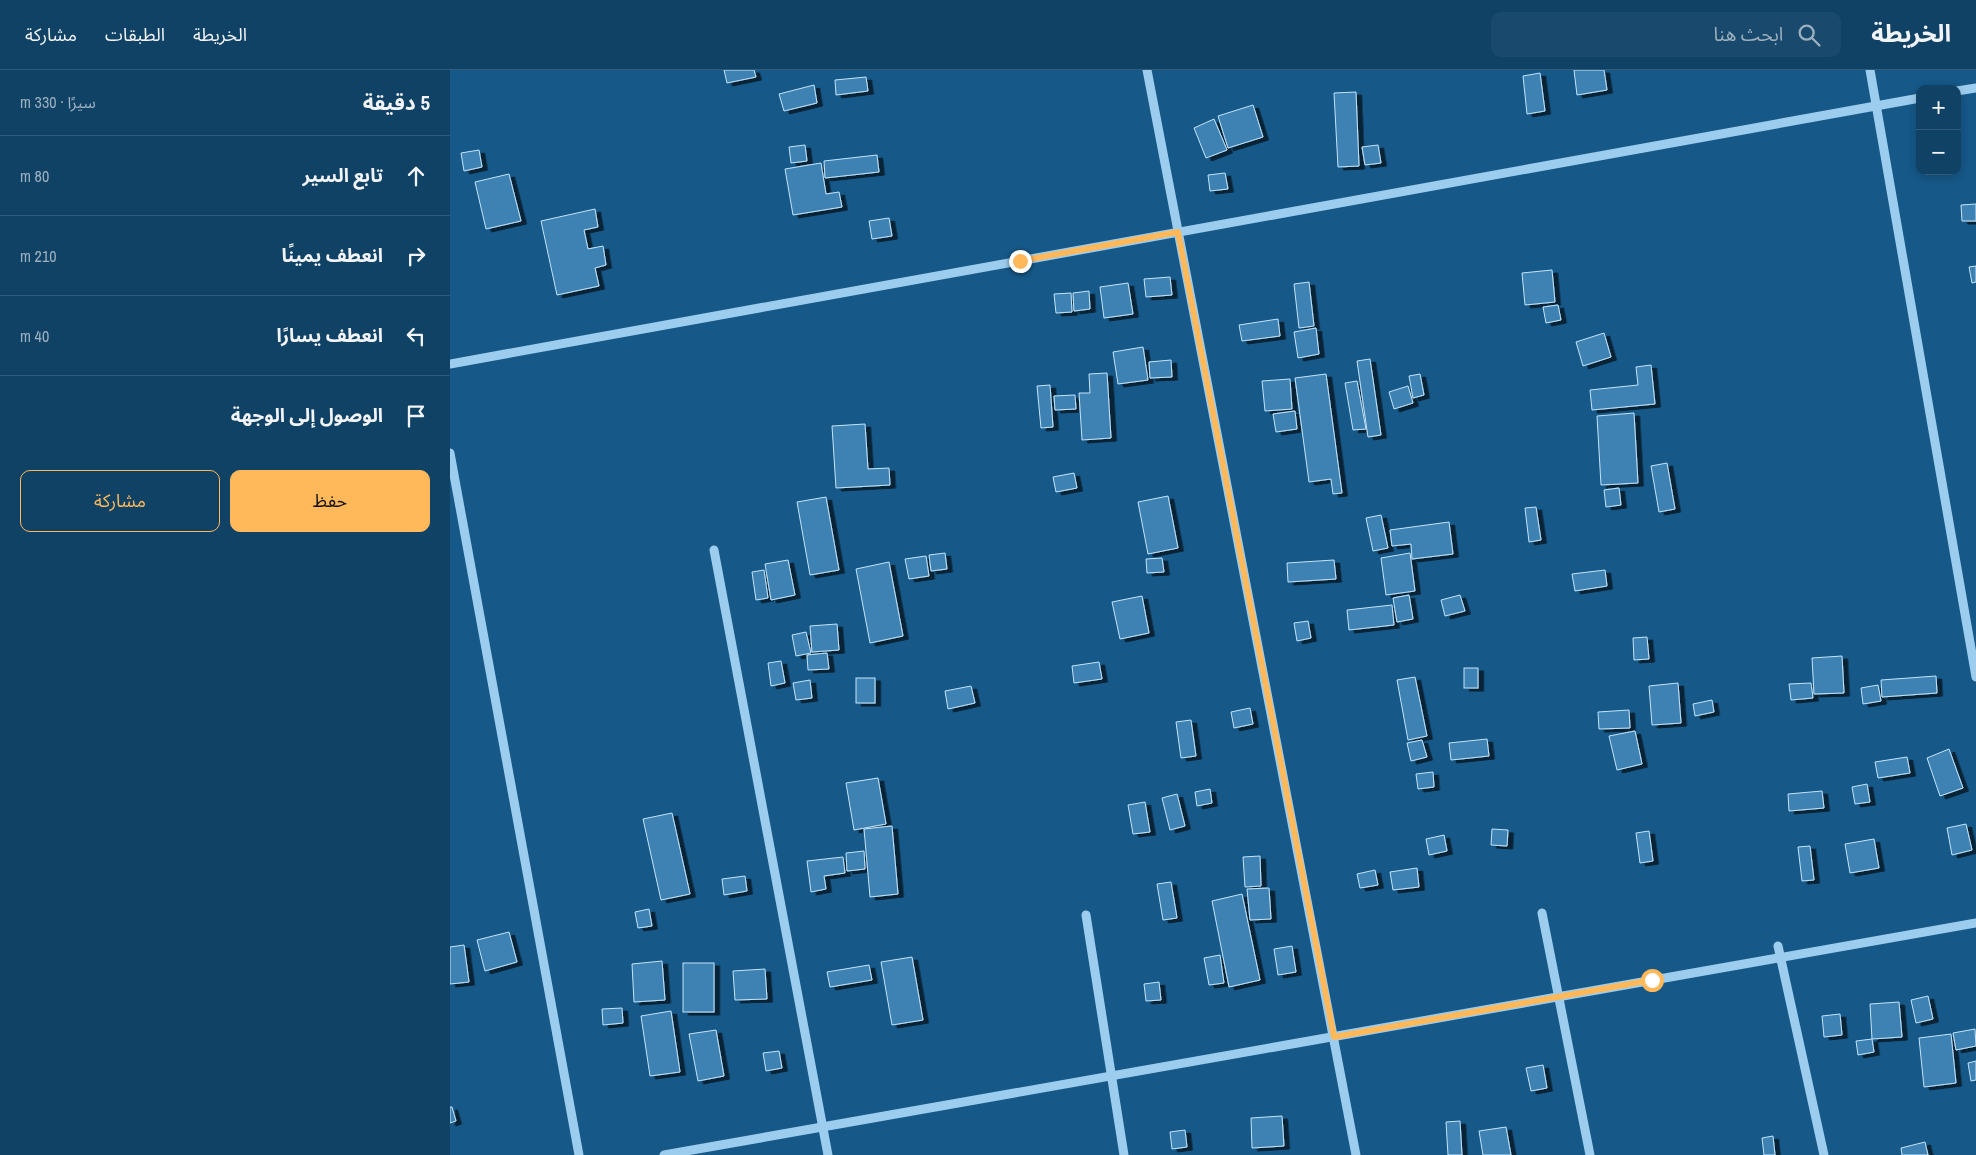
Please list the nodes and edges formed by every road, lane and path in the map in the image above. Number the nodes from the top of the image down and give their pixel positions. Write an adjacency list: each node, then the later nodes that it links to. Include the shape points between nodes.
1 (1147, 70): 7 (street)
2 (1870, 70): 6 (street)
3 (1976, 88): 4 (street)
4 (1961, 90)
5 (1916, 99): 6 (street)
6 (1876, 106): 7 (street); 11 (street)
7 (1178, 232): 8 (street); 18 (street)
8 (450, 364)
9 (450, 453): 21 (street)
10 (714, 550): 20 (street)
11 (1976, 677)
12 (1542, 913): 17 (street)
13 (1086, 915): 19 (street)
14 (1976, 923): 16 (street)
15 (1778, 946): 16 (street)
16 (1782, 957): 17 (street); 27 (street)
17 (1559, 996): 18 (street); 26 (street)
18 (1334, 1037): 19 (street); 25 (street)
19 (1111, 1076): 20 (street); 24 (street)
20 (823, 1127): 22 (street); 23 (street)
21 (579, 1155)
22 (664, 1155)
23 (828, 1155)
24 (1124, 1155)
25 (1356, 1155)
26 (1590, 1155)
27 (1824, 1155)

